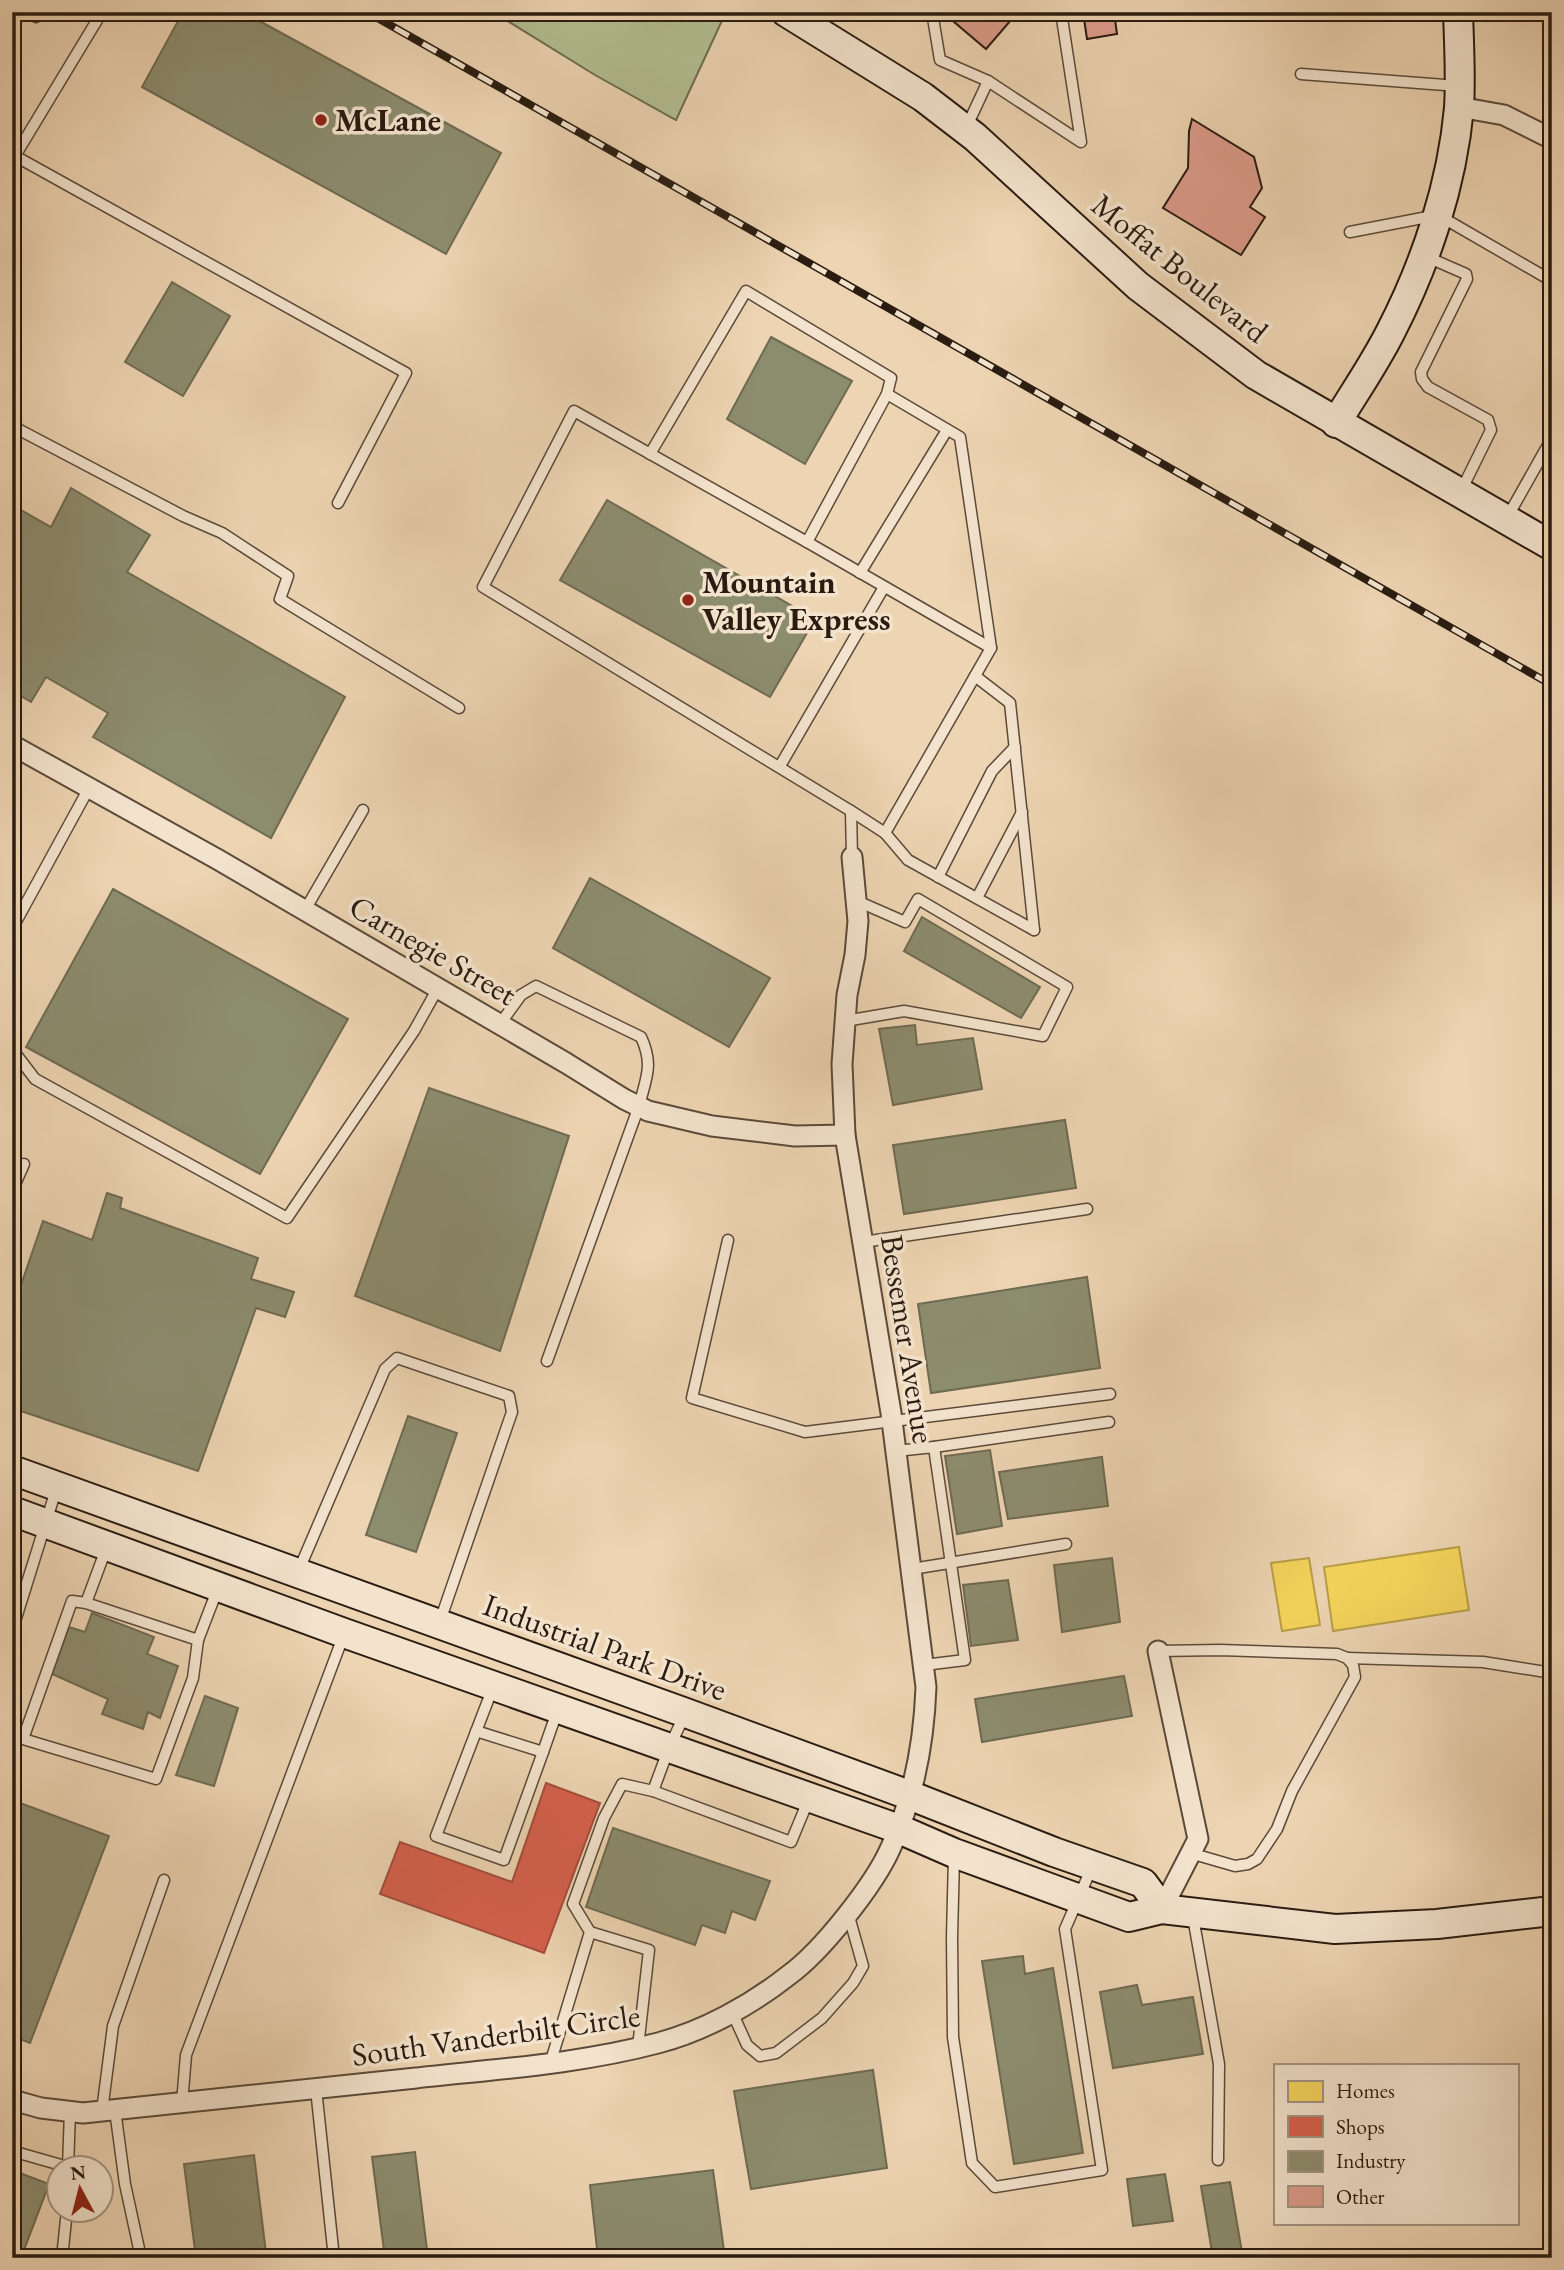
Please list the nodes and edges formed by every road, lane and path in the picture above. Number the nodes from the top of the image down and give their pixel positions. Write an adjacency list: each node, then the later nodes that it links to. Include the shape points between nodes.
1 (102, 12): 11 (lane)
2 (786, 12): 9 (street, Moffat Boulevard, via 923,97)
3 (932, 12): 7 (lane, via 940,60)
4 (1061, 12): 7 (lane, via 1081,142)
5 (1458, 12): 8 (street)
6 (1301, 74): 8 (lane)
7 (988, 81): 9 (lane)
8 (1459, 97): 10 (street); 12 (street, via 1451,163)
9 (965, 130): 17 (street, Moffat Boulevard, via 1138,286 1256,375)
10 (1552, 139)
11 (14, 155): 24 (lane, via 406,373)
12 (1438, 215): 13 (lane); 14 (street); 15 (lane)
13 (1350, 232)
14 (1424, 256): 17 (street, via 1391,332); 23 (lane, via 1466,274 1467,279 1421,372 1422,379 1428,387 1488,420 1491,430)
15 (1552, 281)
16 (887, 394): 19 (lane); 21 (lane, via 891,378 746,291); 26 (lane)
17 (1336, 423): 23 (street, Moffat Boulevard)
18 (12, 426): 32 (lane, via 222,533 288,576 280,599)
19 (947, 430): 28 (lane); 30 (lane, via 960,437)
20 (1552, 438): 22 (lane)
21 (650, 454): 26 (lane); 35 (lane, via 574,411 482,587)
22 (1548, 454): 25 (lane)
23 (1460, 493): 25 (street, Moffat Boulevard)
24 (338, 503)
25 (1506, 520): 27 (street, Moffat Boulevard)
26 (807, 542): 28 (lane)
27 (1552, 545)
28 (860, 573): 29 (lane)
29 (884, 587): 30 (lane); 35 (lane)
30 (991, 648): 31 (lane)
31 (975, 676): 34 (lane, via 1010,703); 40 (lane)
32 (459, 708)
33 (12, 745): 36 (street, Carnegie Street)
34 (1015, 747): 39 (lane); 42 (lane, via 992,771)
35 (780, 766): 38 (lane)
36 (89, 788): 45 (street, Carnegie Street); 46 (lane)
37 (363, 810): 45 (lane)
38 (852, 811): 40 (lane); 41 (lane)
39 (1022, 812): 43 (lane); 43 (lane, via 1034,930)
40 (886, 833): 42 (lane, via 908,860)
41 (852, 857): 44 (street, Bessemer Avenue)
42 (939, 877): 43 (lane)
43 (977, 898)
44 (856, 900): 48 (street, Bessemer Avenue, via 855,955); 48 (lane, via 905,922 918,900 1067,987 1043,1036 904,1011)
45 (305, 910): 47 (street, Carnegie Street)
46 (12, 929)
47 (438, 988): 49 (street, Carnegie Street); 50 (lane, via 414,1031 287,1218 35,1079)
48 (845, 1021): 52 (street, Bessemer Avenue)
49 (500, 1024): 51 (street, Carnegie Street); 51 (lane, via 521,995 536,986 641,1037 650,1064)
50 (12, 1049)
51 (639, 1106): 52 (street, Carnegie Street, via 712,1126 795,1136); 58 (lane)
52 (845, 1135): 57 (street, Bessemer Avenue)
53 (24, 1164): 54 (lane)
54 (12, 1191)
55 (1087, 1209): 57 (lane)
56 (728, 1240): 60 (lane, via 692,1398 806,1432)
57 (863, 1242): 60 (street, Bessemer Avenue)
58 (547, 1361)
59 (1110, 1394): 60 (lane)
60 (892, 1422): 63 (street, Bessemer Avenue)
61 (1109, 1422): 62 (lane)
62 (934, 1447): 63 (lane); 70 (lane)
63 (896, 1451): 71 (street, Bessemer Avenue)
64 (12, 1470): 65 (street, Industrial Park Drive)
65 (58, 1486): 67 (lane); 72 (street, Industrial Park Drive)
66 (12, 1511): 67 (street)
67 (44, 1522): 69 (street); 75 (lane)
68 (1066, 1544): 70 (lane)
69 (107, 1545): 74 (street); 76 (lane)
70 (951, 1563): 71 (lane); 83 (lane, via 965,1660)
71 (912, 1569): 83 (street, Bessemer Avenue)
72 (298, 1574): 77 (street, Industrial Park Drive); 77 (lane, via 385,1369 397,1358 509,1396 512,1412)
73 (12, 1585): 75 (lane)
74 (219, 1586): 79 (street); 80 (lane)
75 (24, 1589): 78 (lane)
76 (86, 1603): 80 (lane); 80 (lane, via 72,1601 23,1738 156,1779 193,1678)
77 (439, 1625): 87 (street, Industrial Park Drive)
78 (12, 1631)
79 (344, 1633): 85 (street); 110 (lane, via 186,2055)
80 (198, 1640)
81 (1158, 1651): 82 (lane, via 1337,1654); 96 (street, via 1198,1839)
82 (1347, 1658): 84 (lane, via 1483,1662); 96 (lane, via 1355,1677 1292,1791 1277,1829 1257,1858 1235,1866)
83 (924, 1665): 92 (street, Bessemer Avenue, via 925,1722)
84 (1552, 1673)
85 (493, 1686): 86 (street); 88 (lane)
86 (558, 1709): 89 (street); 90 (lane)
87 (686, 1713): 89 (lane); 92 (street, Industrial Park Drive)
88 (476, 1731): 90 (lane); 90 (lane, via 436,1836 504,1860)
89 (669, 1748): 91 (lane); 93 (street)
90 (543, 1752)
91 (653, 1791): 93 (lane, via 791,1842); 104 (lane, via 622,1784 604,1818 573,1904)
92 (909, 1795): 94 (street, Bessemer Avenue); 97 (street, Industrial Park Drive)
93 (810, 1798): 94 (street)
94 (899, 1829): 95 (street); 102 (street, South Vanderbilt Circle)
95 (954, 1853): 99 (street); 99 (lane, via 953,2037 972,2163 995,2187 1102,2170 1065,1929)
96 (1190, 1853): 100 (street)
97 (1093, 1866): 99 (lane); 100 (street, Industrial Park Drive, via 1143,1883)
98 (164, 1880): 111 (lane, via 113,2026)
99 (1080, 1898): 100 (street, via 1129,1917)
100 (1161, 1909): 103 (street)
101 (1552, 1911): 103 (street, via 1335,1929)
102 (848, 1913): 105 (street, South Vanderbilt Circle, via 791,1975); 105 (lane, via 863,1966 822,2018 776,2053 760,2056 747,2045)
103 (1192, 1913): 115 (lane, via 1219,2064)
104 (590, 1932): 106 (lane, via 649,1950); 107 (lane)
105 (732, 2012): 106 (street, South Vanderbilt Circle)
106 (638, 2048): 107 (street, South Vanderbilt Circle)
107 (550, 2065): 108 (street, South Vanderbilt Circle)
108 (316, 2089): 110 (street, South Vanderbilt Circle); 120 (lane)
109 (12, 2100): 112 (street, South Vanderbilt Circle)
110 (182, 2103): 111 (street, South Vanderbilt Circle)
111 (109, 2110): 112 (street, South Vanderbilt Circle); 119 (lane)
112 (70, 2112): 114 (lane)
113 (12, 2151): 116 (lane)
114 (68, 2154)
115 (1218, 2160)
116 (46, 2161)
117 (66, 2224): 118 (lane)
118 (62, 2258)
119 (141, 2258)
120 (334, 2258)

